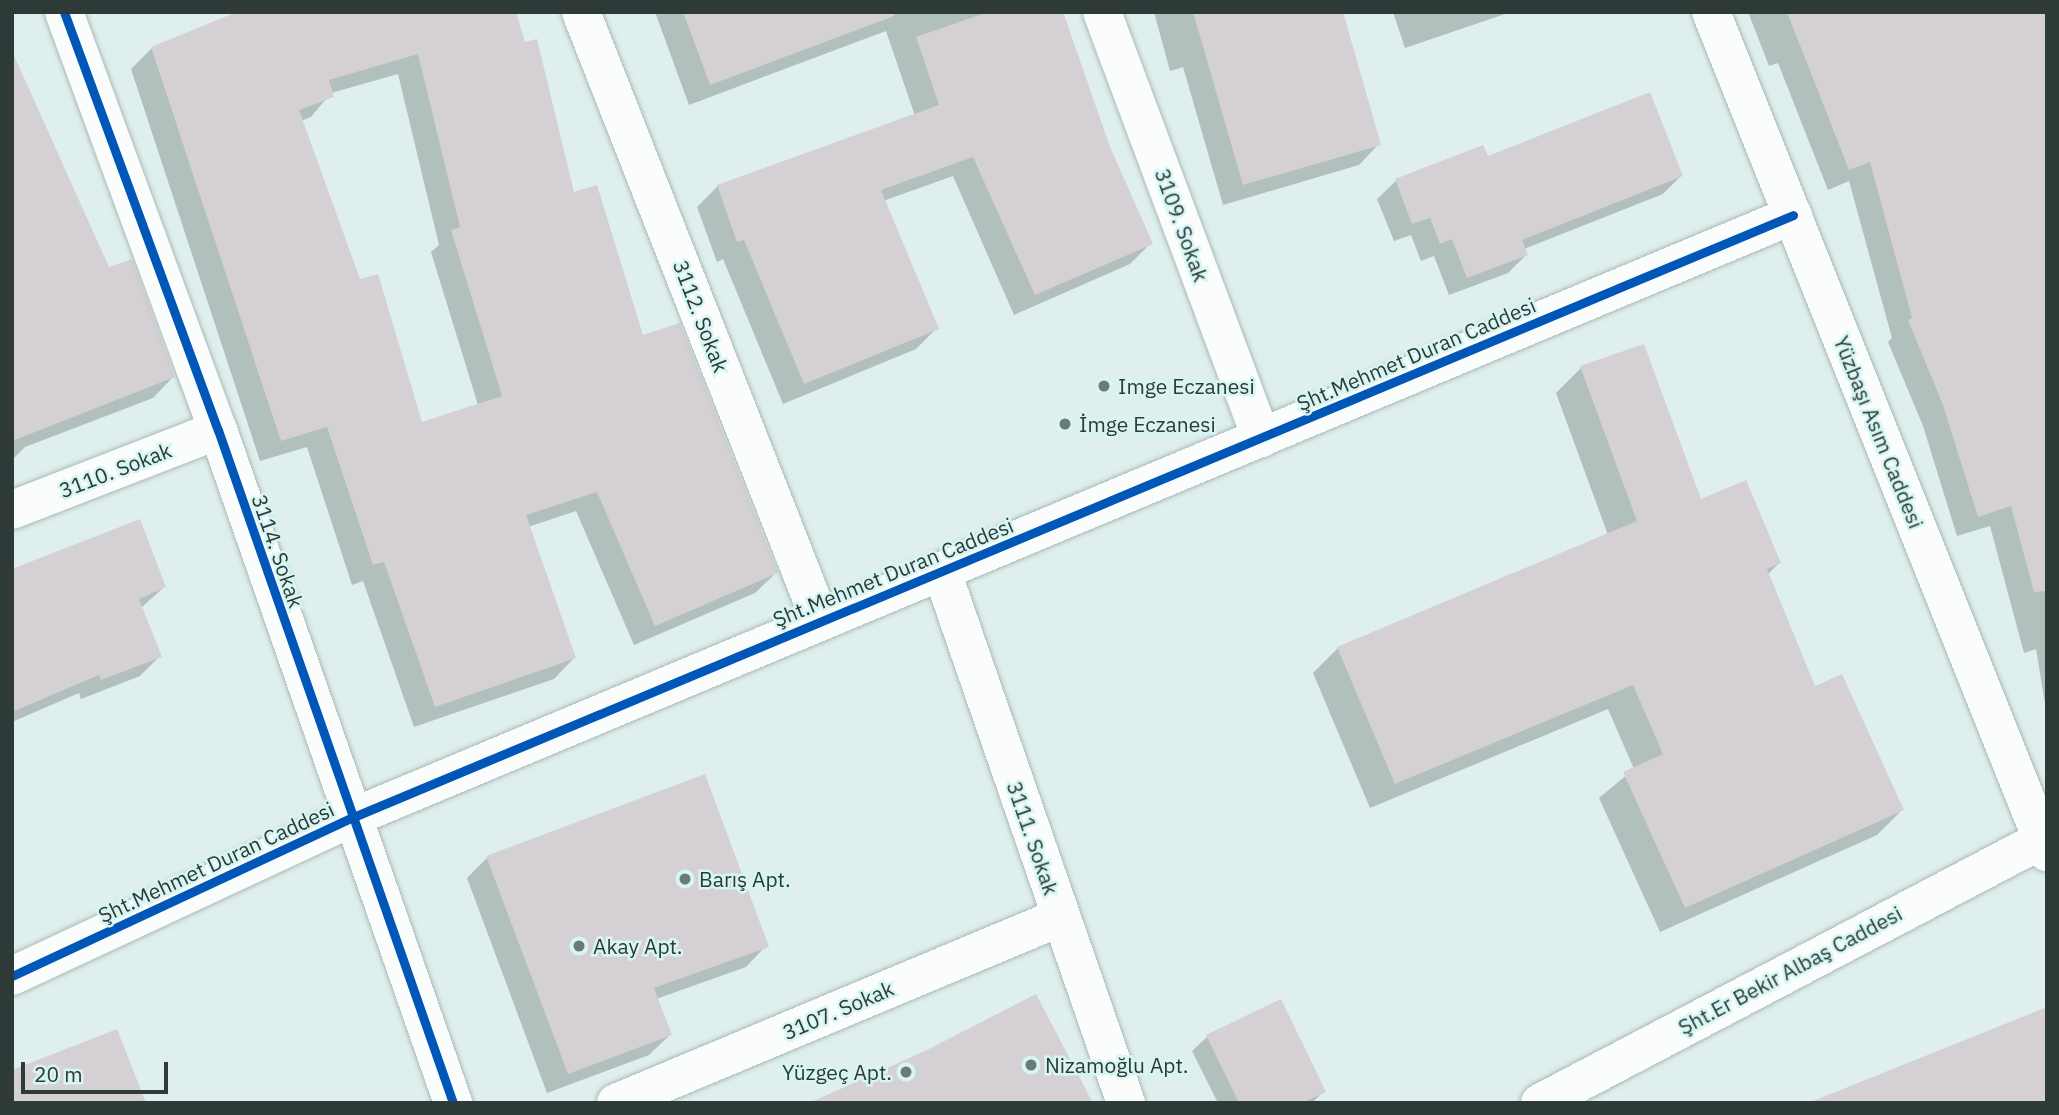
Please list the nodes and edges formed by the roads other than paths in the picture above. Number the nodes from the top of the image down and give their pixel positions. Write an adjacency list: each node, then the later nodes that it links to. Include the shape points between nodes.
1 (64, 12): 6 (street, 3114. Sokak)
2 (582, 12): 10 (street, 3112. Sokak)
3 (1102, 12): 7 (street, 3109. Sokak)
4 (1711, 12): 5 (street, Yüzbaşı Asım Caddesi)
5 (1793, 215): 7 (street, Şht.Mehmet Duran Caddesi); 12 (street, Yüzbaşı Asım Caddesi)
6 (218, 430): 8 (street, 3110. Sokak); 11 (street, 3114. Sokak)
7 (1261, 438): 9 (street, Şht.Mehmet Duran Caddesi)
8 (12, 510)
9 (942, 572): 10 (street, Şht.Mehmet Duran Caddesi); 13 (street, 3111. Sokak)
10 (820, 620): 11 (street, Şht.Mehmet Duran Caddesi)
11 (351, 818): 14 (street, Şht.Mehmet Duran Caddesi); 15 (street, 3114. Sokak)
12 (2045, 843): 18 (street, Şht.Er Bekir Albaş Caddesi)
13 (1060, 917): 16 (street, 3107. Sokak); 17 (street, 3111. Sokak)
14 (12, 976)
15 (453, 1103)
16 (615, 1103)
17 (1126, 1103)
18 (1540, 1103)

